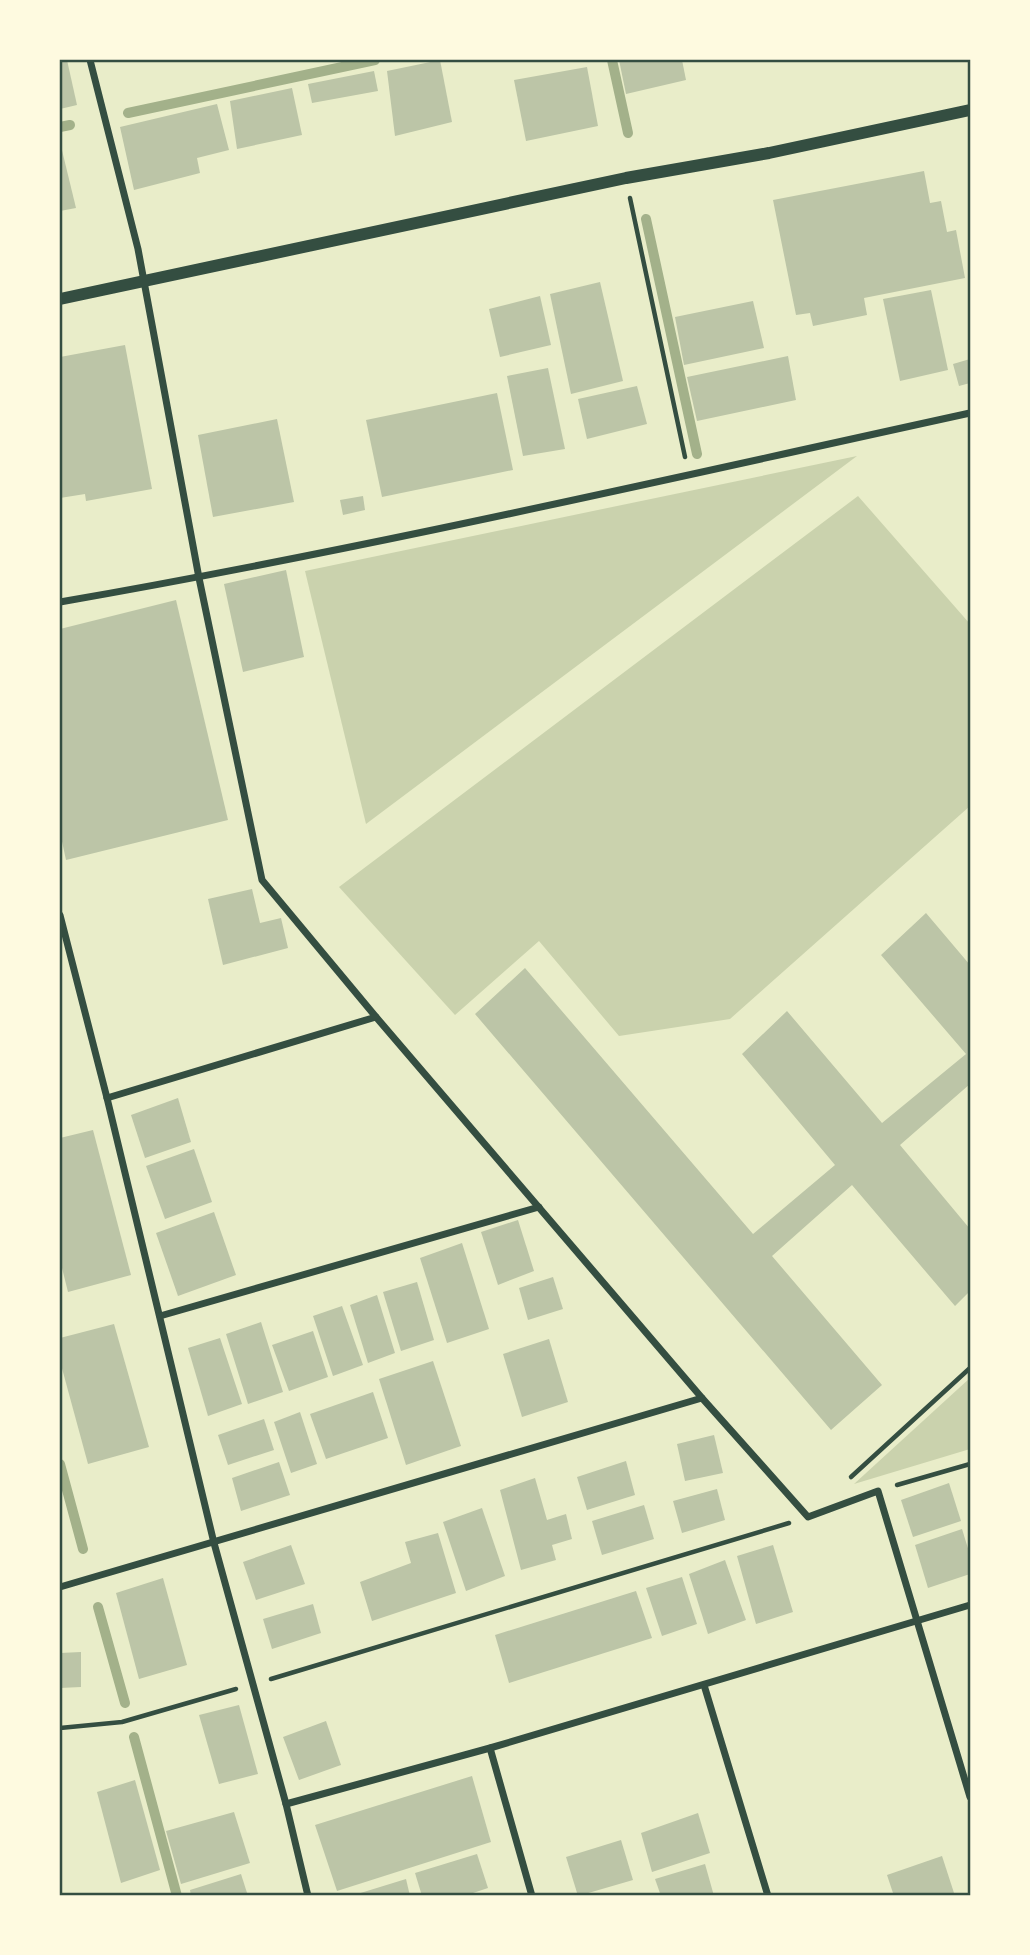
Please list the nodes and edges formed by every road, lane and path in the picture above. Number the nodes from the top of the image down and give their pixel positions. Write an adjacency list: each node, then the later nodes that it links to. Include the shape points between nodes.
1 (90, 60): 4 (street)
2 (971, 110): 3 (street, via 769,153)
3 (626, 177): 4 (street); 7 (path)
4 (144, 281): 5 (street); 8 (street)
5 (60, 299)
6 (971, 413): 7 (street)
7 (688, 475): 8 (street)
8 (199, 578): 9 (street); 11 (street, via 262,880)
9 (60, 601)
10 (60, 915): 12 (street)
11 (376, 1017): 12 (street); 13 (street)
12 (107, 1098): 14 (street)
13 (539, 1207): 14 (street); 16 (street)
14 (160, 1316): 21 (street)
15 (971, 1368): 18 (path)
16 (702, 1398): 20 (street); 21 (street)
17 (971, 1464): 19 (path)
18 (849, 1480)
19 (878, 1491): 20 (street); 24 (street)
20 (808, 1517): 25 (path)
21 (214, 1543): 22 (street); 25 (street)
22 (60, 1587)
23 (971, 1605): 24 (street)
24 (918, 1621): 26 (street); 29 (street)
25 (253, 1684): 27 (path, via 122,1722); 30 (street)
26 (704, 1685): 28 (street); 33 (street)
27 (60, 1728)
28 (490, 1748): 30 (street); 32 (street)
29 (971, 1797)
30 (286, 1804): 31 (street)
31 (308, 1895)
32 (532, 1895)
33 (768, 1895)

